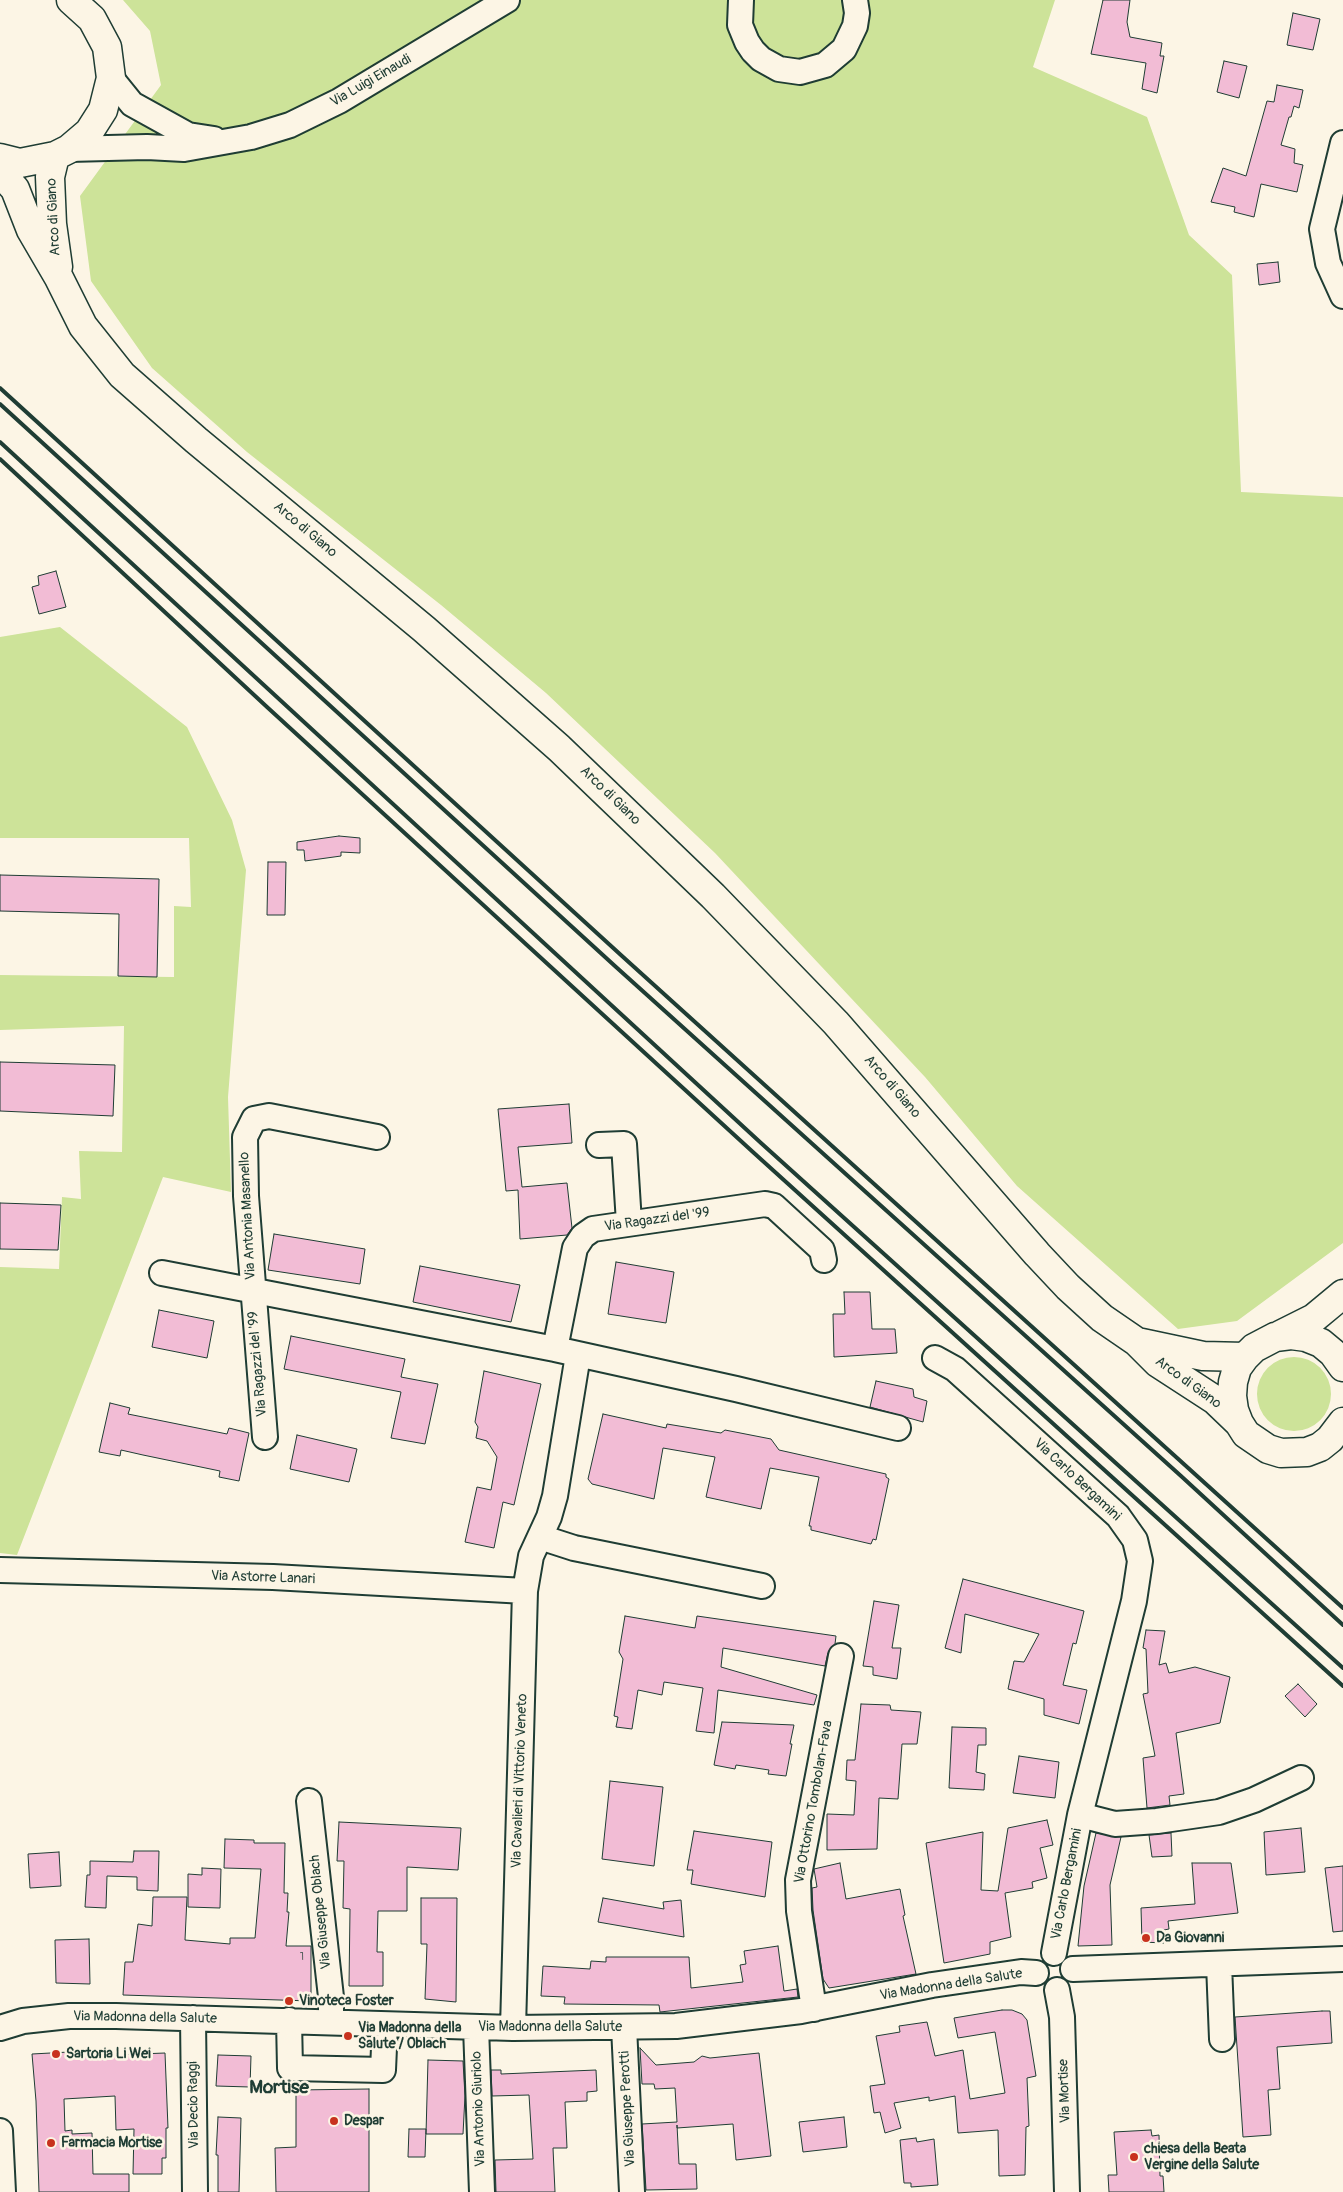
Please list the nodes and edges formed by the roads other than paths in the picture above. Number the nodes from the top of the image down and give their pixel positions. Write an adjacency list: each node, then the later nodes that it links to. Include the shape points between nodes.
1 (71, 0): 5 (main road, via 92,19 107,47)
2 (507, 0): 6 (street, Via Luigi Einaudi, via 339,101 290,125)
3 (855, 0): 4 (street, via 855,26 844,49 825,65 800,72 779,69 753,51 743,33)
4 (737, 3)
5 (111, 78): 6 (street, Via Luigi Einaudi, via 132,104 188,135); 8 (main road, via 104,110 89,132)
6 (226, 141): 8 (street, Via Luigi Einaudi, via 184,149 147,147)
7 (1343, 142): 12 (street, via 1322,229 1328,263)
8 (62, 153): 9 (main road, via 20,163); 11 (main road, Arco di Giano, via 50,177)
9 (0, 158)
10 (0, 172): 11 (main road, Arco di Giano, via 15,189 31,230)
11 (59, 278): 21 (main road, Arco di Giano, via 83,326 122,375 424,628 566,755 713,896 836,1023 1068,1287 1102,1318)
12 (1343, 296)
13 (377, 1137): 18 (street, Via Antonia Masanello, via 269,1116 254,1119 245,1138)
14 (599, 1145): 15 (street, via 624,1144)
15 (629, 1223): 16 (street, Via Ragazzi del '99, via 764,1204 774,1206 822,1250); 22 (street, Via Ragazzi del '99, via 594,1229 582,1236 575,1248)
16 (824, 1260)
17 (162, 1273): 18 (street, Via Ragazzi del '99)
18 (252, 1290): 22 (street, Via Ragazzi del '99); 30 (street, Via Ragazzi del '99)
19 (1343, 1294): 20 (main road, via 1314,1318)
20 (1275, 1337): 23 (main road); 26 (main road, via 1291,1335 1321,1343)
21 (1138, 1342): 23 (main road, Arco di Giano, via 1203,1356); 28 (main road, Arco di Giano, via 1158,1363 1215,1400)
22 (566, 1352): 29 (street, Via Ragazzi del '99); 31 (street, Via Cavalieri di Vittorio Veneto, via 555,1496)
23 (1245, 1357): 28 (main road, via 1237,1368 1232,1396)
24 (935, 1358): 38 (street, Via Carlo Bergamini, via 955,1369 1110,1509 1135,1540 1140,1561 1134,1601)
25 (1343, 1362): 26 (main road)
26 (1343, 1366)
27 (1343, 1422): 28 (main road, Arco di Giano, via 1320,1446 1294,1454 1268,1449 1246,1434)
28 (1239, 1423)
29 (898, 1428)
30 (265, 1437)
31 (540, 1537): 33 (street, via 574,1548); 34 (street, Via Cavalieri di Vittorio Veneto, via 530,1556)
32 (0, 1570): 34 (street, Via Astorre Lanari, via 273,1577)
33 (762, 1586)
34 (525, 1591): 53 (street, Via Cavalieri di Vittorio Veneto)
35 (841, 1656): 45 (street, Via Ottorino Tombolan-Fava, via 798,1880 799,1911)
36 (1301, 1778): 38 (street, Via Carlo Bergamini, via 1219,1812 1157,1822 1115,1824)
37 (309, 1801): 48 (street, Via Giuseppe Oblach)
38 (1080, 1815): 39 (street, Via Carlo Bergamini)
39 (1054, 1953): 42 (street, via 1069,1960); 43 (street, Via Madonna della Salute, via 1040,1961)
40 (1343, 1959): 41 (street)
41 (1219, 1964): 42 (street); 54 (street)
42 (1073, 1969): 44 (street, via 1070,1982)
43 (1036, 1973): 44 (street, Via Madonna della Salute, via 1043,1986); 45 (street, Via Madonna della Salute, via 1021,1972 932,1985)
44 (1057, 1990): 60 (street, Via Mortise, via 1062,2017)
45 (814, 2009): 51 (street, Via Madonna della Salute, via 676,2026)
46 (193, 2018): 47 (street, Via Madonna della Salute); 52 (street, Via Madonna della Salute, via 69,2016 23,2021); 57 (street, Via Decio Raggi)
47 (289, 2020): 48 (street, Via Madonna della Salute); 49 (street, via 290,2068 383,2070)
48 (331, 2022): 49 (street, Via Madonna della Salute)
49 (385, 2025): 50 (street, Via Madonna della Salute)
50 (476, 2027): 53 (street, Via Madonna della Salute); 58 (street, Via Antonio Giuriolo)
51 (624, 2027): 53 (street, Via Madonna della Salute); 59 (street, Via Giuseppe Perotti)
52 (0, 2028)
53 (514, 2028)
54 (1222, 2039)
55 (0, 2131): 56 (street)
56 (3, 2192)
57 (195, 2192)
58 (482, 2192)
59 (632, 2192)
60 (1067, 2192)

